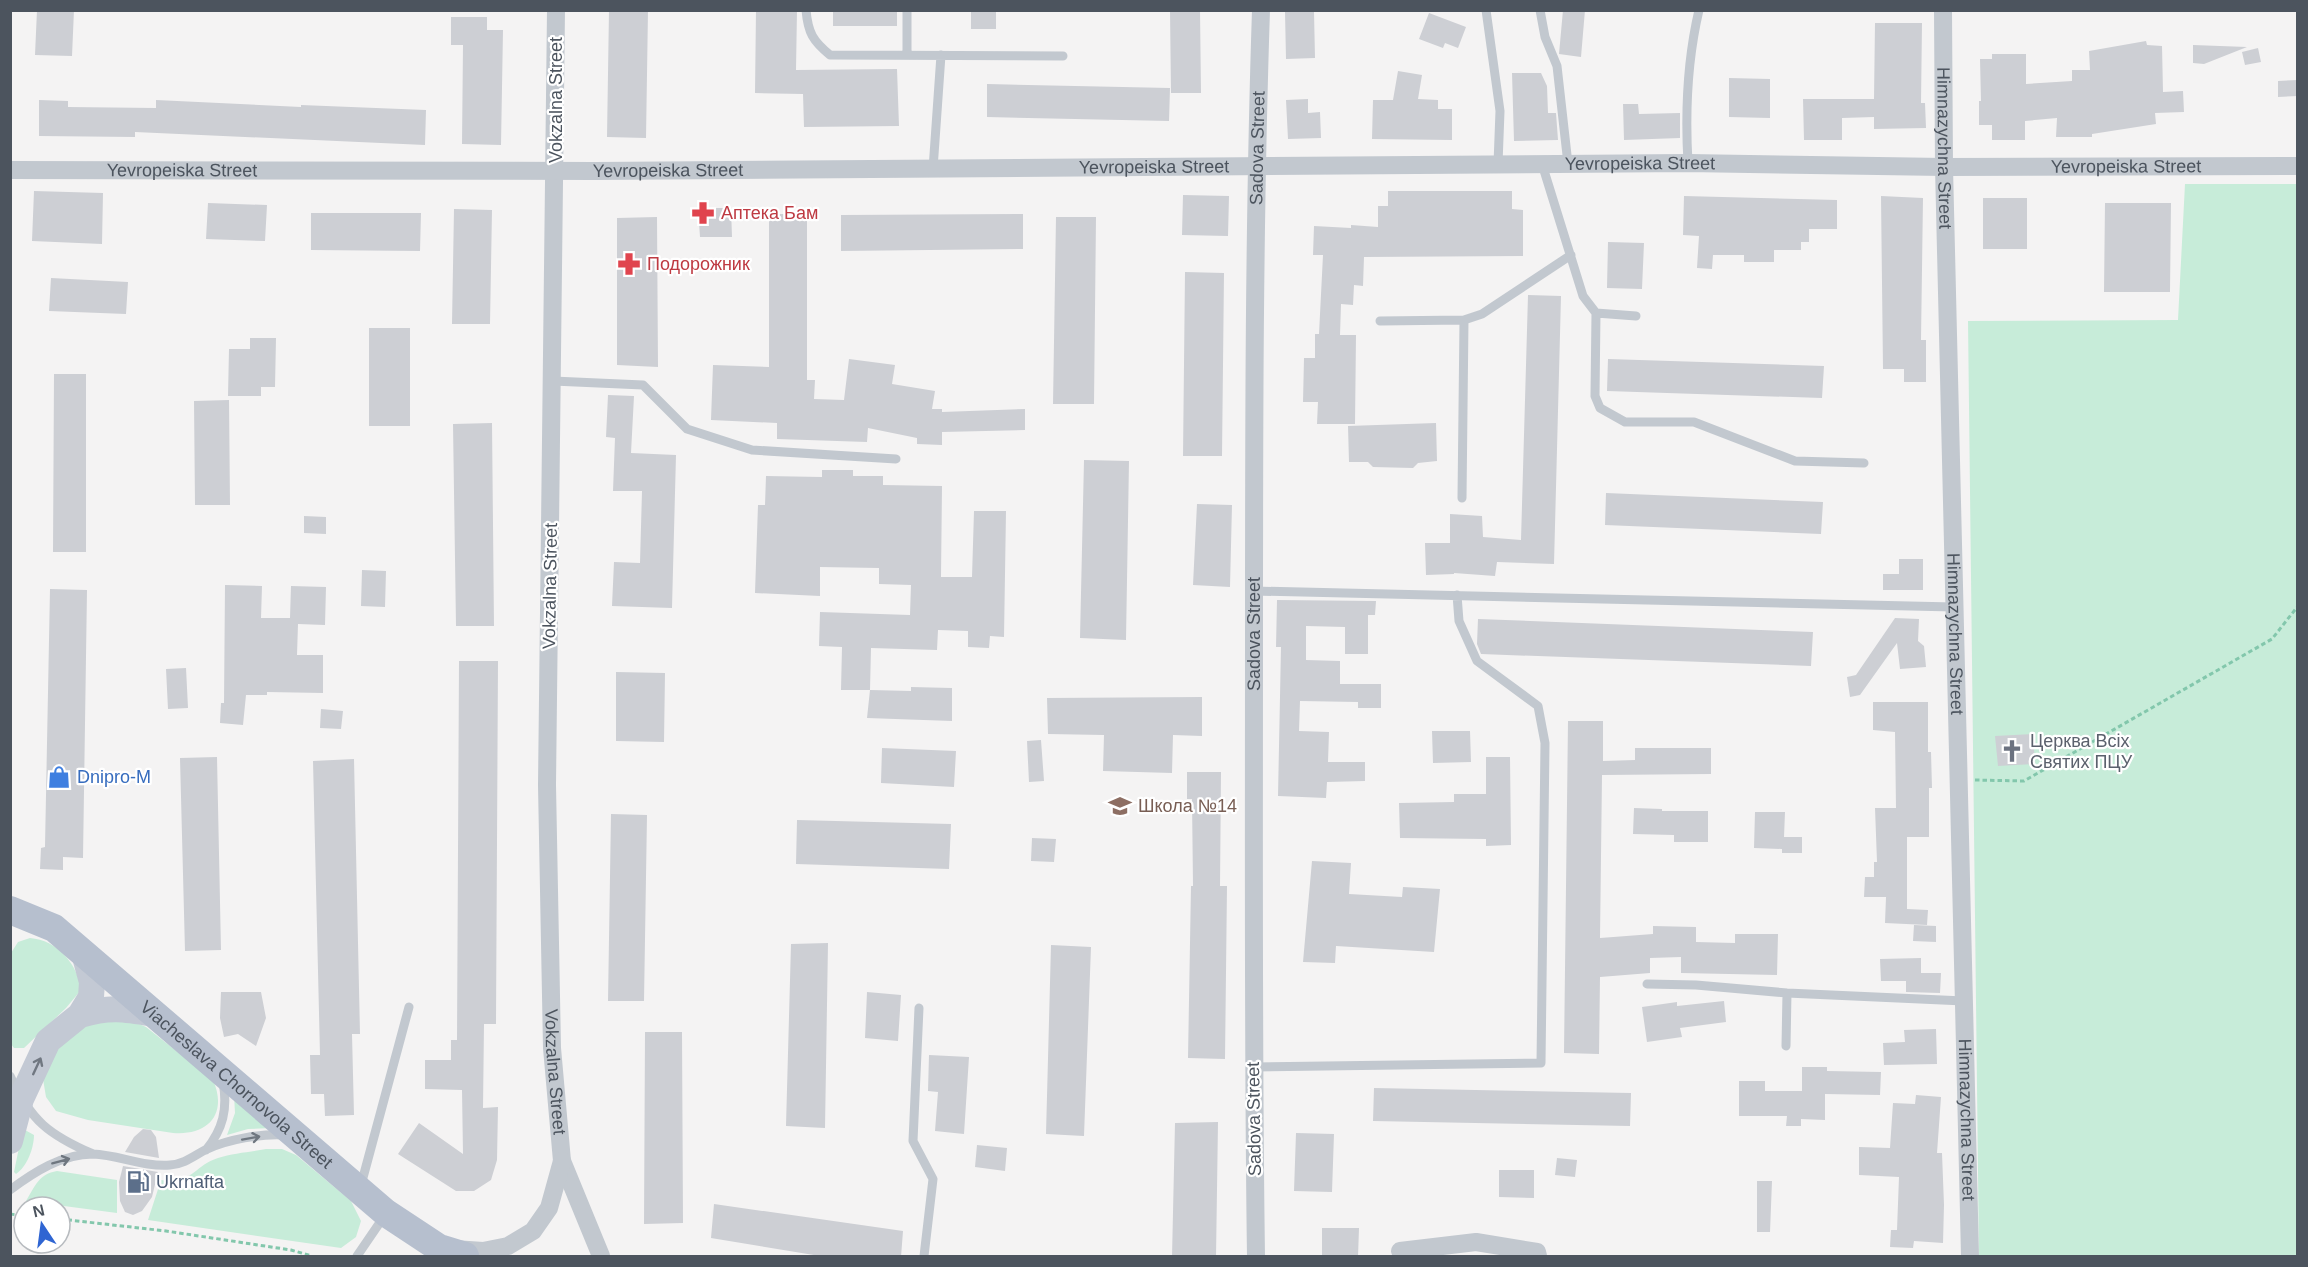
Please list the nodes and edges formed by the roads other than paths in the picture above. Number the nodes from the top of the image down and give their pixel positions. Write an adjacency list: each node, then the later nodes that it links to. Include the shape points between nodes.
1 (556, 10): 21 (street, Vokzalna Street)
2 (806, 10): 10 (lane, via 808,31 830,55)
3 (907, 10): 10 (lane)
4 (1260, 10): 18 (street, Sadova Street)
5 (1486, 10): 13 (lane, via 1500,111)
6 (1540, 10): 15 (lane, via 1545,37 1557,66)
7 (1699, 10): 12 (lane, via 1686,110)
8 (1943, 10): 17 (street, Himnazychna Street)
9 (941, 55): 10 (lane); 11 (lane); 19 (lane)
10 (907, 56)
11 (1063, 56)
12 (1688, 163): 15 (street, Yevropeiska Street); 17 (street, Yevropeiska Street)
13 (1498, 164): 14 (street, Yevropeiska Street); 18 (street, Yevropeiska Street)
14 (1542, 164): 15 (street, Yevropeiska Street); 22 (lane)
15 (1568, 164)
16 (2298, 166): 17 (street, Yevropeiska Street)
17 (1944, 167): 33 (street, Himnazychna Street)
18 (1256, 168): 19 (street, Yevropeiska Street); 31 (street, Sadova Street)
19 (933, 169): 21 (street, Yevropeiska Street)
20 (10, 170): 21 (street, Yevropeiska Street)
21 (555, 171): 27 (street, Vokzalna Street)
22 (1571, 255): 23 (lane, via 1583,296); 25 (lane, via 1482,314)
23 (1596, 313): 24 (lane); 29 (lane, via 1595,396 1600,408 1625,422 1694,422 1795,461)
24 (1636, 316)
25 (1464, 320): 26 (lane); 30 (lane)
26 (1380, 321)
27 (553, 381): 28 (lane, via 643,385 687,429 752,450); 52 (street, Vokzalna Street, via 548,785 552,1048)
28 (896, 459)
29 (1864, 463)
30 (1462, 498)
31 (1254, 591): 32 (lane); 44 (street, Sadova Street)
32 (1456, 595): 33 (lane); 44 (lane, via 1459,621 1477,661 1538,706 1545,743 1541,1063)
33 (1954, 607): 38 (street, Himnazychna Street)
34 (10, 910): 35 (main road, Viacheslava Chornovola Street, via 54,928)
35 (84, 953): 41 (main road, Viacheslava Chornovola Street); 42 (main road, via 92,982 91,997)
36 (1647, 984): 37 (lane, via 1696,984)
37 (1787, 993): 38 (lane); 43 (lane)
38 (1964, 1001): 63 (street, Himnazychna Street)
39 (409, 1007): 54 (lane)
40 (919, 1008): 60 (lane, via 914,1141 933,1179)
41 (155, 1014): 42 (main road, via 103,1008); 45 (main road, Viacheslava Chornovola Street)
42 (80, 1015): 47 (main road, one-way to 42, via 48,1041)
43 (1786, 1046)
44 (1254, 1067): 61 (street, Sadova Street)
45 (221, 1071): 48 (main road, Viacheslava Chornovola Street); 50 (lane, via 225,1104 222,1124)
46 (10, 1076): 47 (lane)
47 (21, 1099): 49 (main road); 51 (lane, via 47,1130)
48 (297, 1136): 50 (lane, one-way to 48, via 251,1137); 54 (main road, Viacheslava Chornovola Street)
49 (10, 1141)
50 (206, 1150): 51 (lane, via 193,1159 171,1165 141,1164)
51 (93, 1154): 53 (lane, one-way to 51, via 55,1162)
52 (562, 1161): 57 (street, Vokzalna Street, via 549,1208 533,1231 508,1246); 59 (street, Vokzalna Street)
53 (10, 1190)
54 (359, 1190): 55 (main road, Viacheslava Chornovola Street)
55 (386, 1213): 57 (main road, Viacheslava Chornovola Street); 58 (lane)
56 (1400, 1251): 62 (street, via 1476,1242 1538,1252)
57 (452, 1252)
58 (357, 1257)
59 (601, 1257)
60 (924, 1257)
61 (1256, 1257)
62 (1538, 1257)
63 (1970, 1257)

